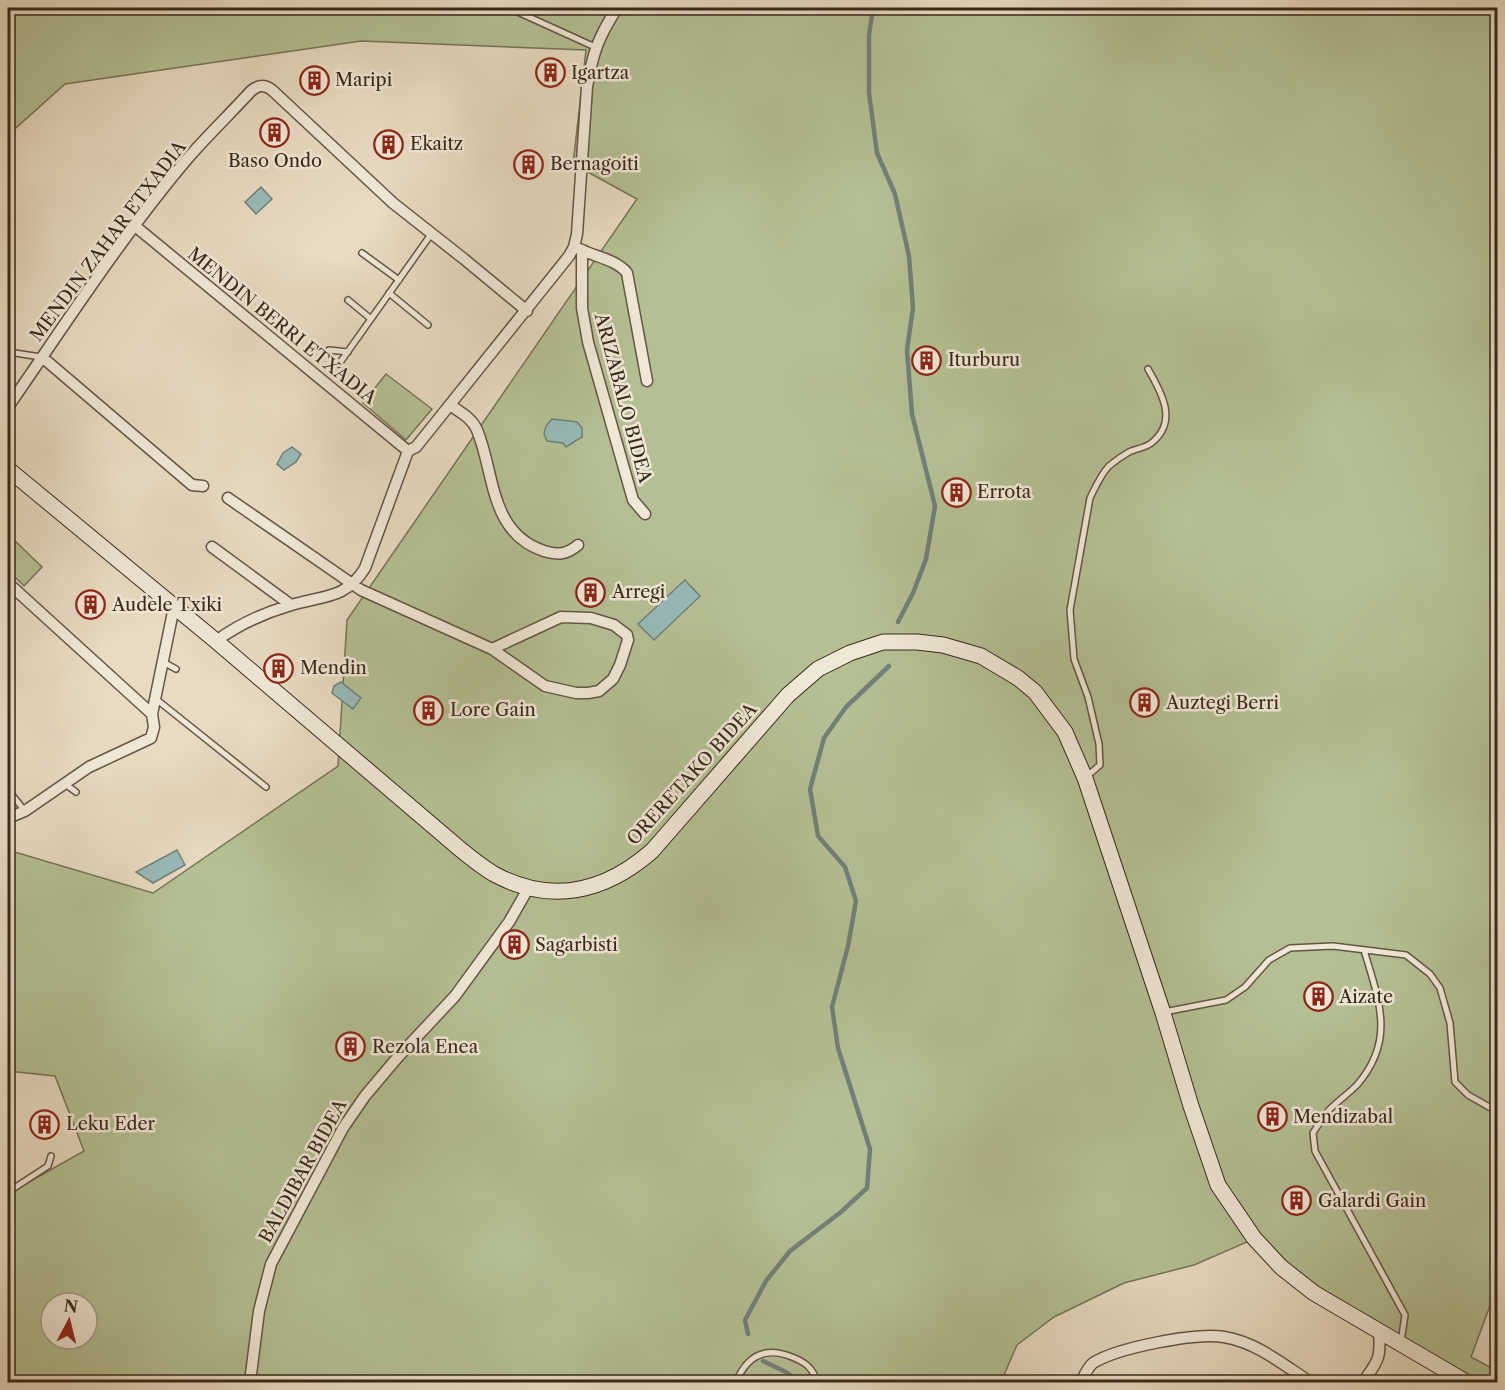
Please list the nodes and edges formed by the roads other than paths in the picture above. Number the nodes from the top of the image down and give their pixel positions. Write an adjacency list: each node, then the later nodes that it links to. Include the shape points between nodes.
1 (509, 8): 3 (lane)
2 (617, 8): 3 (street, ARIZABALO BIDEA)
3 (595, 47): 6 (street, ARIZABALO BIDEA, via 587,87)
4 (135, 226): 5 (street, MENDIN ZAHAR ETXADIA, via 188,158 251,92 266,86); 17 (street, MENDIN ZAHAR ETXADIA); 23 (street, MENDIN BERRI ETXADIA)
5 (432, 233): 8 (lane); 11 (street, MENDIN ZAHAR ETXADIA)
6 (578, 248): 11 (street, ARIZABALO BIDEA); 20 (street, ARIZABALO BIDEA, via 624,268 627,273); 27 (street, ARIZABALO BIDEA, via 588,342 633,500)
7 (362, 253): 8 (lane)
8 (399, 280): 9 (lane)
9 (389, 293): 12 (lane); 13 (lane)
10 (348, 300): 12 (lane)
11 (526, 311): 21 (street, ARIZABALO BIDEA)
12 (371, 319): 16 (lane)
13 (428, 325)
14 (329, 350): 16 (lane)
15 (8, 352): 17 (lane)
16 (348, 352): 18 (lane)
17 (42, 357): 22 (street, MENDIN ZAHAR ETXADIA); 25 (street, via 192,485)
18 (339, 364)
19 (1148, 369): 40 (lane, via 1167,412 1163,431 1150,444 1129,452 1108,467 1098,482 1090,498 1070,610 1074,659 1099,744 1100,765)
20 (647, 381)
21 (450, 405): 23 (street, ARIZABALO BIDEA, via 416,447); 28 (street, via 466,415 476,429 495,499 513,530 527,543 559,555)
22 (8, 407)
23 (408, 451): 31 (street, ARIZABALO BIDEA, via 365,568)
24 (8, 469): 33 (main road, ORERETAKO BIDEA)
25 (203, 486)
26 (228, 498): 31 (street)
27 (645, 514)
28 (578, 546)
29 (212, 547): 32 (street)
30 (8, 583): 39 (street)
31 (352, 584): 32 (street, ARIZABALO BIDEA, via 337,595); 35 (street)
32 (291, 605): 34 (street, ARIZABALO BIDEA, via 254,617)
33 (174, 607): 34 (main road, ORERETAKO BIDEA); 36 (street)
34 (216, 642): 47 (main road, ORERETAKO BIDEA, via 460,849 492,873)
35 (492, 649): 35 (street, via 545,686 588,693 599,691 613,679 628,640 614,625 591,618 561,617)
36 (163, 662): 37 (lane); 38 (street)
37 (176, 669)
38 (156, 699): 39 (street); 42 (lane)
39 (152, 714): 41 (street, via 154,727 144,746 89,767)
40 (1085, 778): 47 (main road, ORERETAKO BIDEA, via 1065,732 1035,692 1018,678 981,656 943,645 883,642 818,669 788,695 634,866 599,885 581,889); 49 (main road, ORERETAKO BIDEA)
41 (65, 784): 44 (lane); 45 (street)
42 (266, 787)
43 (8, 790): 45 (lane)
44 (76, 792)
45 (26, 811): 46 (street)
46 (8, 818)
47 (529, 887): 56 (street, BALDIBAR BIDEA, via 509,922 455,996 364,1096 343,1128 271,1264 259,1311)
48 (1364, 950): 49 (lane, via 1333,946 1290,948 1269,960 1245,987 1226,1000); 50 (lane, via 1406,955 1430,974 1440,988 1450,1023 1455,1082 1468,1095); 54 (lane, via 1382,1028 1380,1043 1362,1078 1328,1111 1313,1133 1315,1151 1405,1315)
49 (1163, 1013): 53 (main road, ORERETAKO BIDEA, via 1218,1185 1243,1224 1294,1278)
50 (1497, 1112)
51 (51, 1156): 52 (lane, via 48,1166)
52 (8, 1192)
53 (1379, 1332): 54 (main road, ORERETAKO BIDEA); 60 (street, via 1378,1361)
54 (1401, 1344): 61 (main road, ORERETAKO BIDEA)
55 (817, 1382): 57 (lane, via 813,1370 779,1352 765,1353 752,1360 742,1368)
56 (250, 1383)
57 (736, 1383)
58 (1081, 1383): 59 (street, via 1091,1365 1115,1352 1193,1337 1224,1337 1256,1348)
59 (1310, 1383)
60 (1363, 1383)
61 (1466, 1383)

